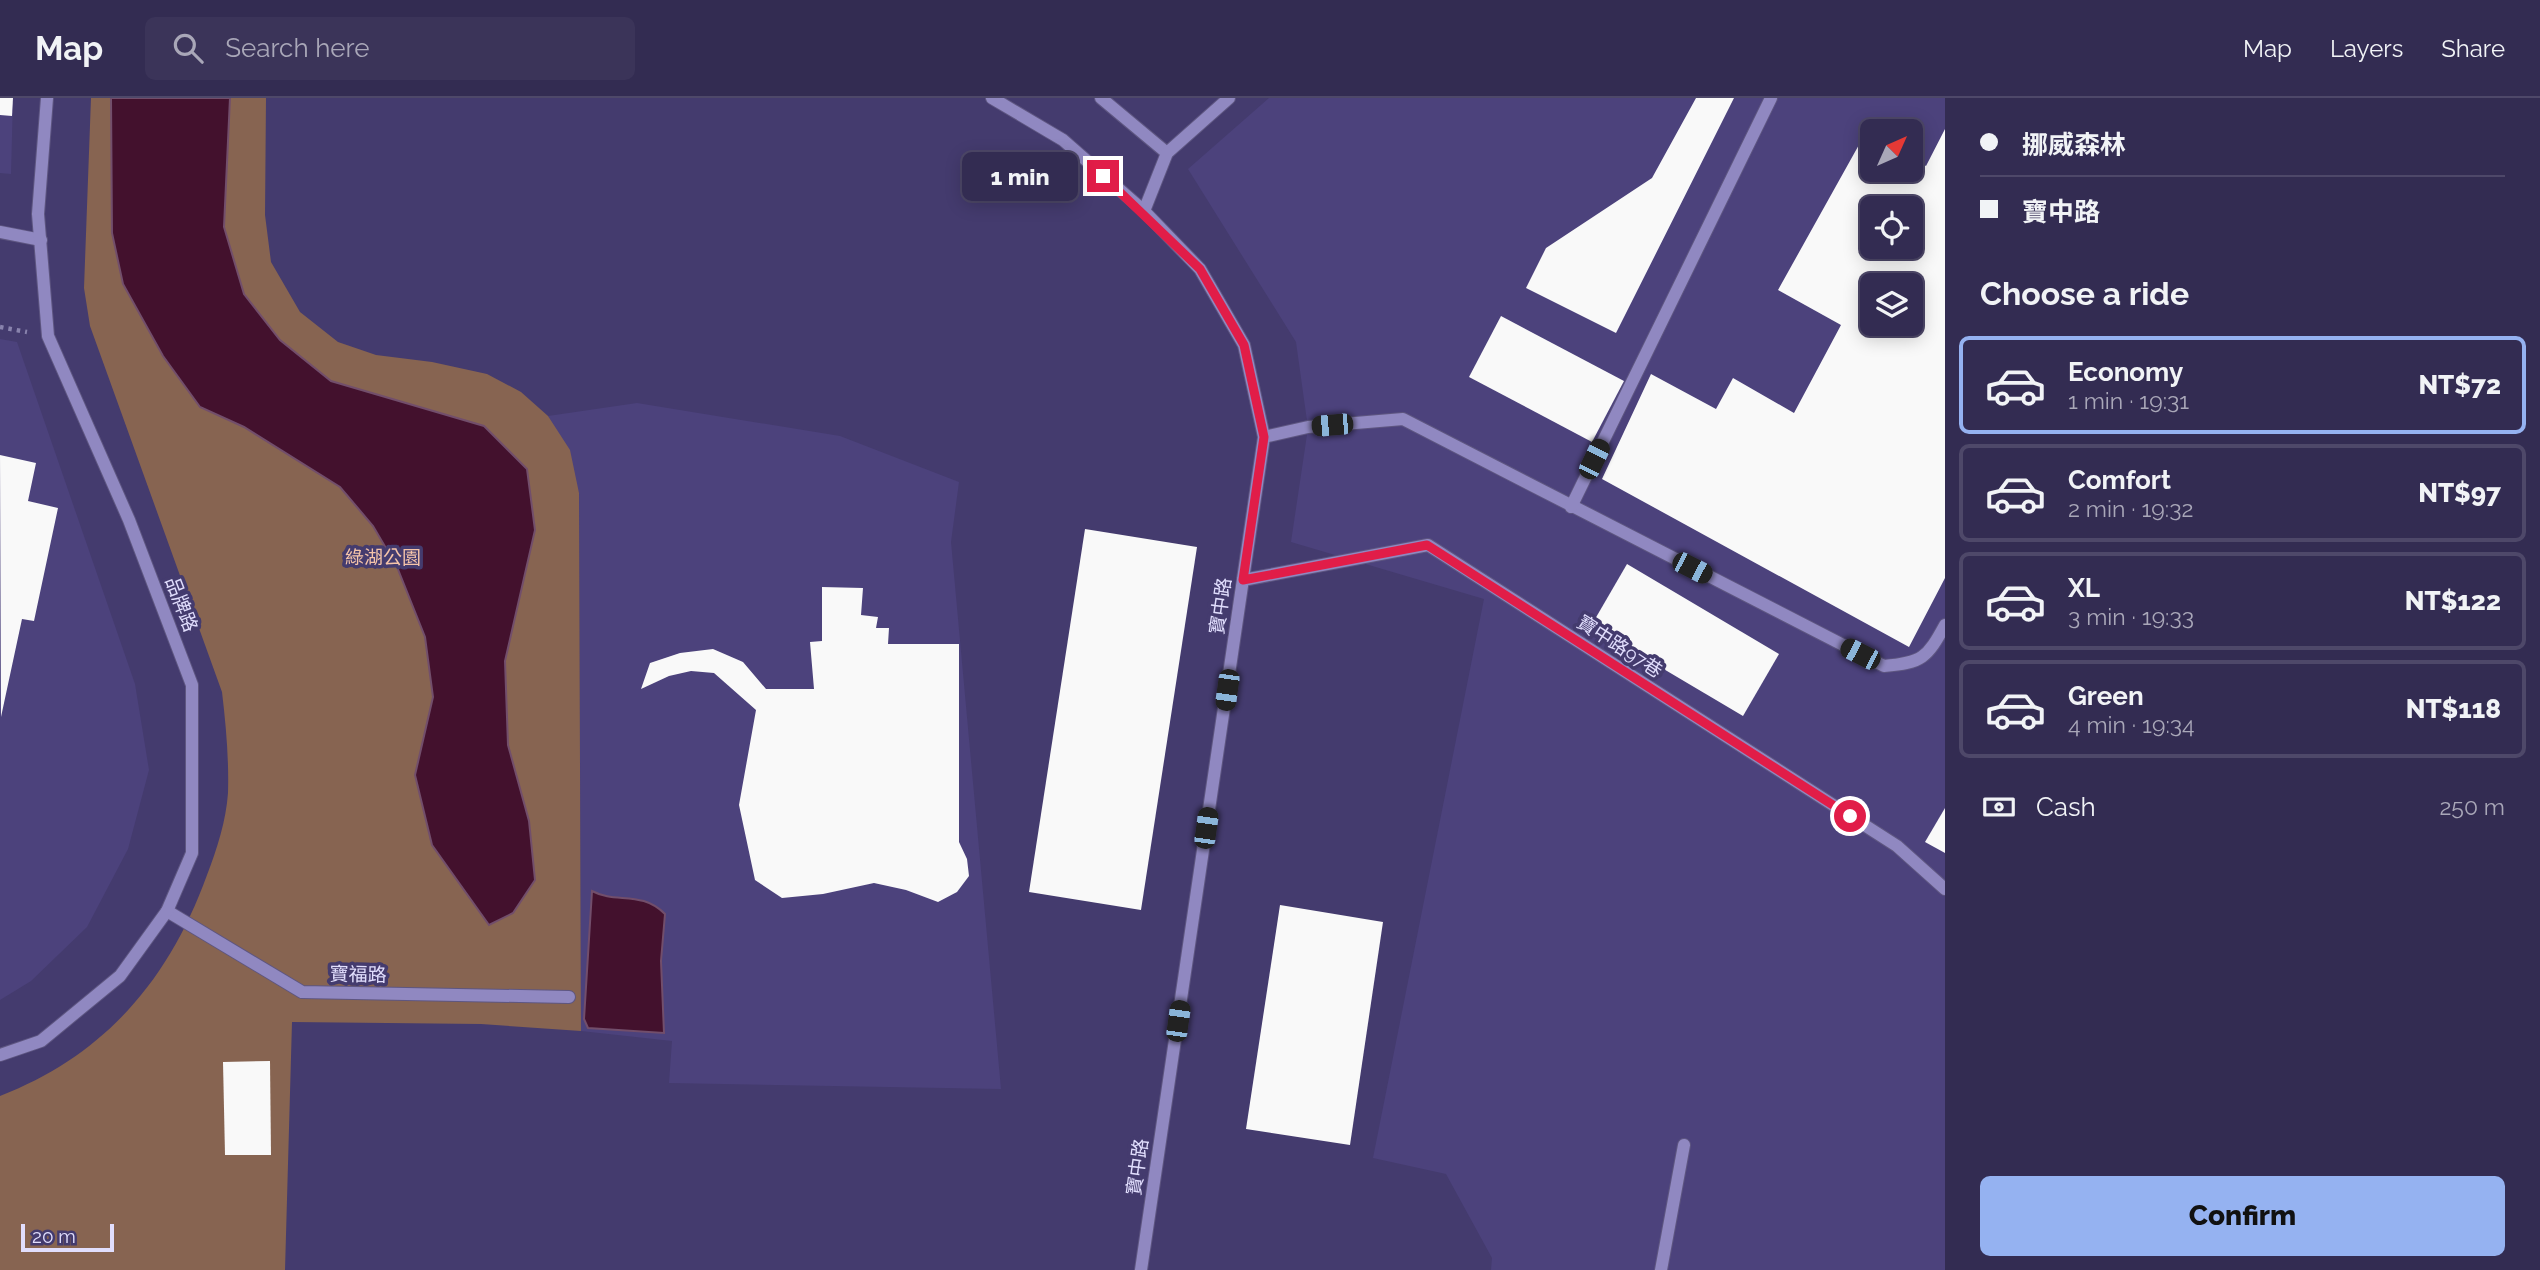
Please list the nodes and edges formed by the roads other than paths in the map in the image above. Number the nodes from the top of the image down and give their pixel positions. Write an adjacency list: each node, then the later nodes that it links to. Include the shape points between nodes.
1 (47, 98): 9 (street, 品牌路, via 38,214)
2 (992, 98): 7 (street, 寶中路, via 1063,140)
3 (1101, 98): 6 (street)
4 (1230, 98): 6 (street)
5 (1771, 98): 11 (street)
6 (1167, 153): 7 (street)
7 (1144, 211): 10 (street, 寶中路, via 1200,269 1244,345)
8 (0, 232): 9 (street)
9 (41, 240): 15 (street, 品牌路, via 48,336 129,520 192,685 192,853)
10 (1264, 437): 11 (street, via 1403,419); 12 (street, 寶中路)
11 (1571, 507): 13 (street, via 1884,666 1913,664 1934,646)
12 (1243, 580): 14 (street, 寶中路97巷, via 1427,545 1897,846); 19 (street, 寶中路)
13 (1945, 625)
14 (1945, 888)
15 (167, 911): 16 (street, 寶福路, via 302,992); 17 (street, 品牌路, via 120,976 41,1041)
16 (569, 997)
17 (0, 1055)
18 (1684, 1145): 20 (street)
19 (1141, 1270)
20 (1661, 1270)

